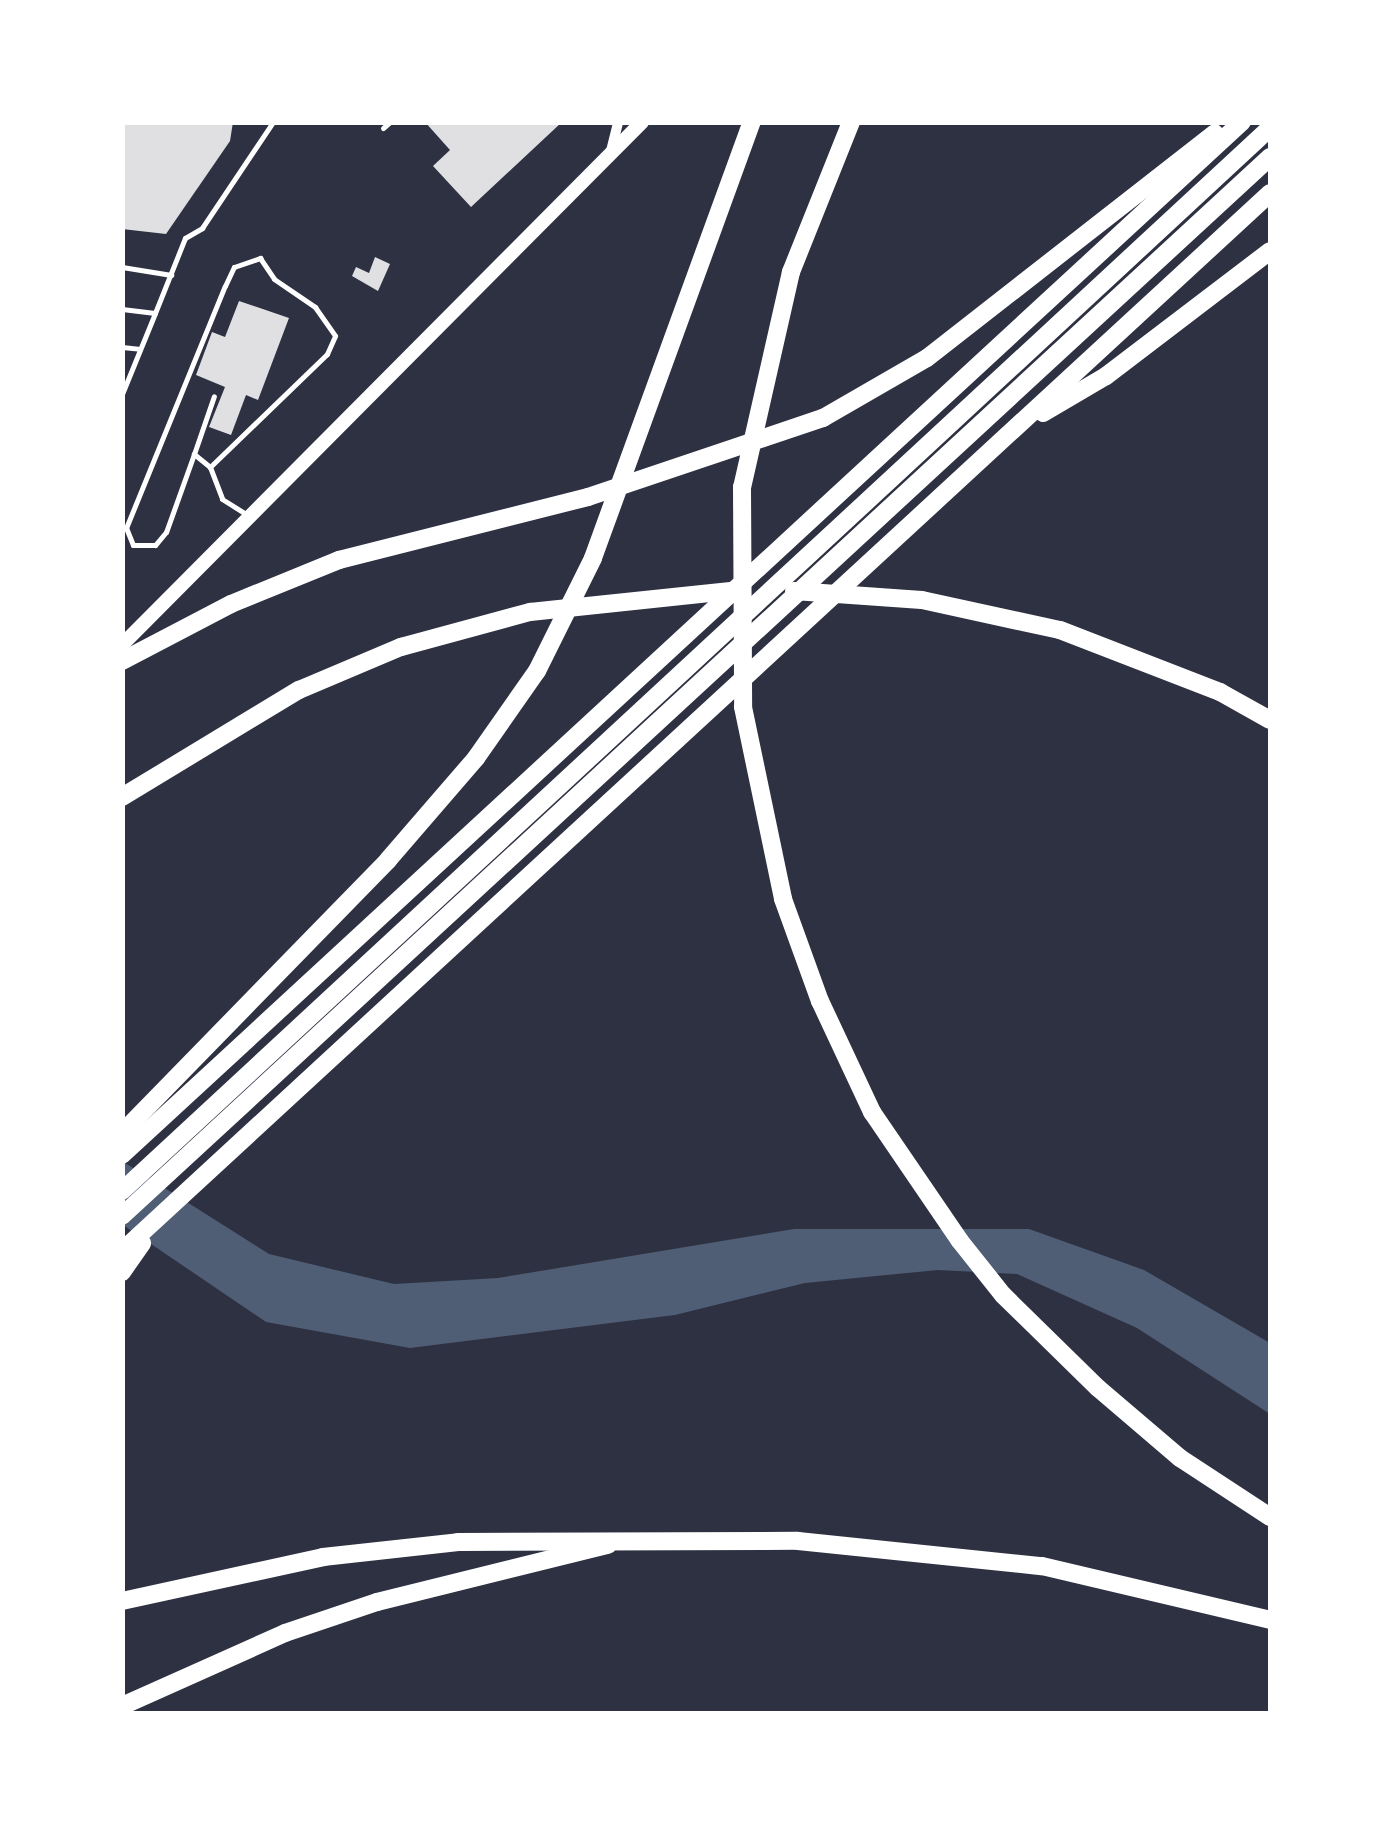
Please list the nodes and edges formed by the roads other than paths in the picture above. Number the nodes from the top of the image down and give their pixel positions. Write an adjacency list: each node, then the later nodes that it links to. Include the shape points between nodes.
1 (274, 122): 16 (lane, via 202,228 185,238)
2 (390, 122): 9 (lane)
3 (618, 122): 11 (street)
4 (642, 122): 11 (main road)
5 (752, 122): 31 (highway, via 593,558 537,672 476,758)
6 (851, 122): 40 (highway, via 797,254 766,358 742,487 738,560 743,707 754,783 806,966 872,1112 1003,1295 1180,1458)
7 (1229, 122): 28 (highway, via 927,358 823,418 588,497 340,560 232,604)
8 (1242, 122): 31 (highway)
9 (383, 128)
10 (1270, 128): 32 (highway)
11 (610, 156): 26 (main road)
12 (1270, 157): 32 (highway)
13 (1270, 193): 23 (highway)
14 (1270, 251): 23 (highway, via 1106,376)
15 (122, 267): 16 (lane)
16 (171, 275): 18 (lane)
17 (122, 309): 18 (lane)
18 (156, 313): 20 (lane)
19 (122, 348): 20 (lane)
20 (140, 350): 21 (lane)
21 (123, 391)
22 (214, 396): 24 (lane)
23 (1015, 429): 37 (highway)
24 (194, 454): 25 (lane); 25 (lane, via 166,532 154,545 133,544 126,528 225,286 234,267 260,258 274,278 316,308 335,336 327,354)
25 (210, 467): 26 (lane, via 222,499)
26 (248, 515): 27 (main road)
27 (122, 645)
28 (122, 660)
29 (1270, 720): 30 (highway, via 1115,648 960,606 862,594 697,589 530,612 401,648 299,690)
30 (122, 797)
31 (176, 1094): 33 (highway); 34 (highway)
32 (214, 1118): 35 (highway); 36 (highway)
33 (122, 1133)
34 (122, 1155)
35 (122, 1191)
36 (122, 1216)
37 (160, 1217): 38 (highway); 39 (highway)
38 (122, 1251)
39 (122, 1272)
40 (1270, 1516)
41 (628, 1539): 42 (highway, via 458,1542 323,1557); 43 (highway, via 798,1541 1042,1566); 44 (highway, via 377,1602 285,1633)
42 (122, 1601)
43 (1270, 1620)
44 (122, 1706)

